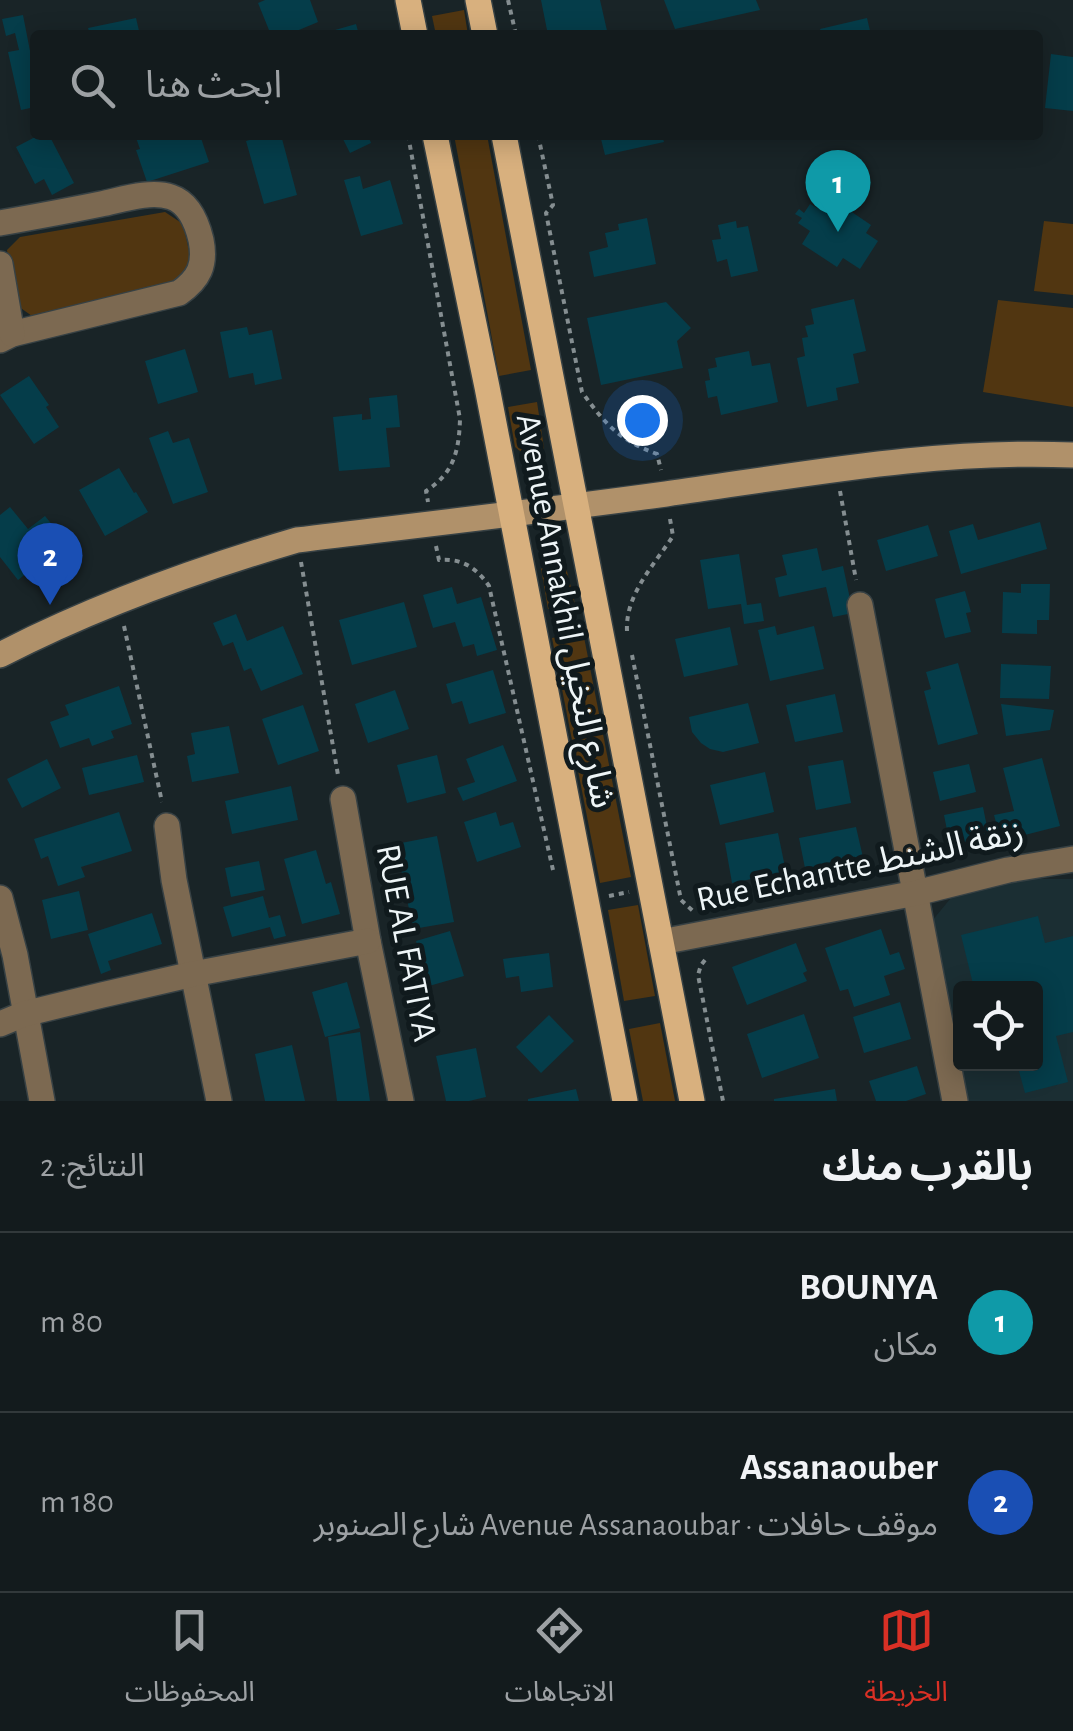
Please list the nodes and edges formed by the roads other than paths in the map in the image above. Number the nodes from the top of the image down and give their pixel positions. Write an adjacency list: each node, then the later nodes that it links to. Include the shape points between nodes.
1 (478, 0): 4 (main road)
2 (408, 3): 3 (main road)
3 (414, 30)
4 (484, 30)
5 (437, 140): 12 (main road, Avenue Annakhil شارع النخيل)
6 (505, 140): 11 (main road, Avenue Annakhil شارع النخيل)
7 (0, 223): 9 (street, via 172,197 194,220 203,250 197,278 178,293)
8 (0, 264): 9 (street)
9 (6, 337)
10 (1073, 455): 11 (street, via 902,460)
11 (577, 505): 12 (street); 21 (main road, Avenue Annakhil شارع النخيل)
12 (510, 514): 14 (street, via 297,540 118,600); 28 (main road, Avenue Annakhil شارع النخيل)
13 (860, 604): 18 (street)
14 (0, 655)
15 (343, 799): 20 (street, RUE AL FATIYA)
16 (167, 826): 22 (street)
17 (1073, 859): 18 (street, Rue Echantte زنقة الشنط)
18 (916, 893): 21 (street, Rue Echantte زنقة الشنط); 30 (street)
19 (0, 898): 23 (street)
20 (368, 941): 22 (street); 27 (street, RUE AL FATIYA)
21 (662, 942): 29 (main road, Avenue Annakhil شارع النخيل)
22 (193, 974): 23 (street); 26 (street)
23 (24, 1014): 24 (street); 25 (street)
24 (0, 1024)
25 (42, 1101)
26 (218, 1101)
27 (400, 1101)
28 (625, 1101)
29 (692, 1101)
30 (955, 1101)

